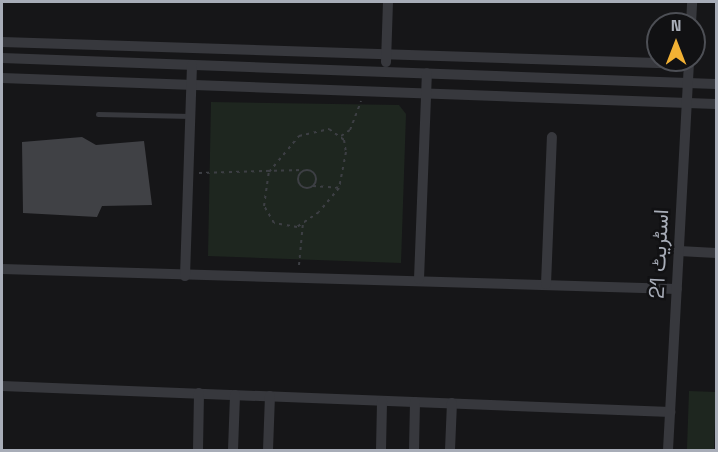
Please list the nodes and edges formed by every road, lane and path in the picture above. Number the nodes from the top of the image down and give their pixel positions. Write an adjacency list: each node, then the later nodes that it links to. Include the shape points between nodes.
1 (388, 2): 3 (street)
2 (2, 42): 3 (street)
3 (386, 56): 5 (street); 7 (street)
4 (2, 58): 6 (street); 10 (street)
5 (646, 61)
6 (192, 65): 7 (street); 12 (street)
7 (386, 71): 9 (street)
8 (688, 72): 11 (street, اسٹریٹ 21)
9 (427, 73): 11 (street); 15 (street)
10 (2, 78): 12 (street)
11 (688, 82): 13 (street); 16 (street, اسٹریٹ 21)
12 (192, 83): 14 (street); 19 (street)
13 (717, 84)
14 (362, 90): 15 (street); 20 (path, via 360,111)
15 (427, 94): 16 (street); 33 (street)
16 (686, 102): 17 (street); 28 (street, اسٹریٹ 21)
17 (717, 104)
18 (98, 114): 19 (lane)
19 (191, 116): 24 (street)
20 (340, 136): 23 (path, via 323,129 299,136); 26 (path, via 346,152)
21 (552, 137): 34 (street)
22 (303, 170): 23 (path); 25 (path, via 315,174); 25 (path, via 299,183)
23 (269, 172): 24 (path); 27 (path, via 263,193 267,218 281,227)
24 (188, 174): 31 (street)
25 (313, 186): 26 (path)
26 (339, 188): 27 (path)
27 (303, 223): 32 (path)
28 (679, 251): 29 (street); 35 (street, اسٹریٹ 21)
29 (717, 253)
30 (2, 269): 31 (street)
31 (185, 276): 32 (street)
32 (298, 278): 33 (street)
33 (419, 279): 34 (street)
34 (546, 284): 35 (street)
35 (677, 288): 43 (street, اسٹریٹ 21)
36 (2, 386): 37 (street)
37 (199, 393): 38 (street); 44 (street)
38 (235, 395): 39 (street); 45 (street)
39 (270, 396): 40 (street); 46 (street)
40 (382, 400): 41 (street); 47 (street)
41 (416, 402): 42 (street); 48 (street)
42 (452, 404): 43 (street); 49 (street)
43 (670, 412): 50 (street, اسٹریٹ 21)
44 (198, 450)
45 (233, 450)
46 (268, 450)
47 (381, 450)
48 (414, 450)
49 (450, 450)
50 (668, 450)

